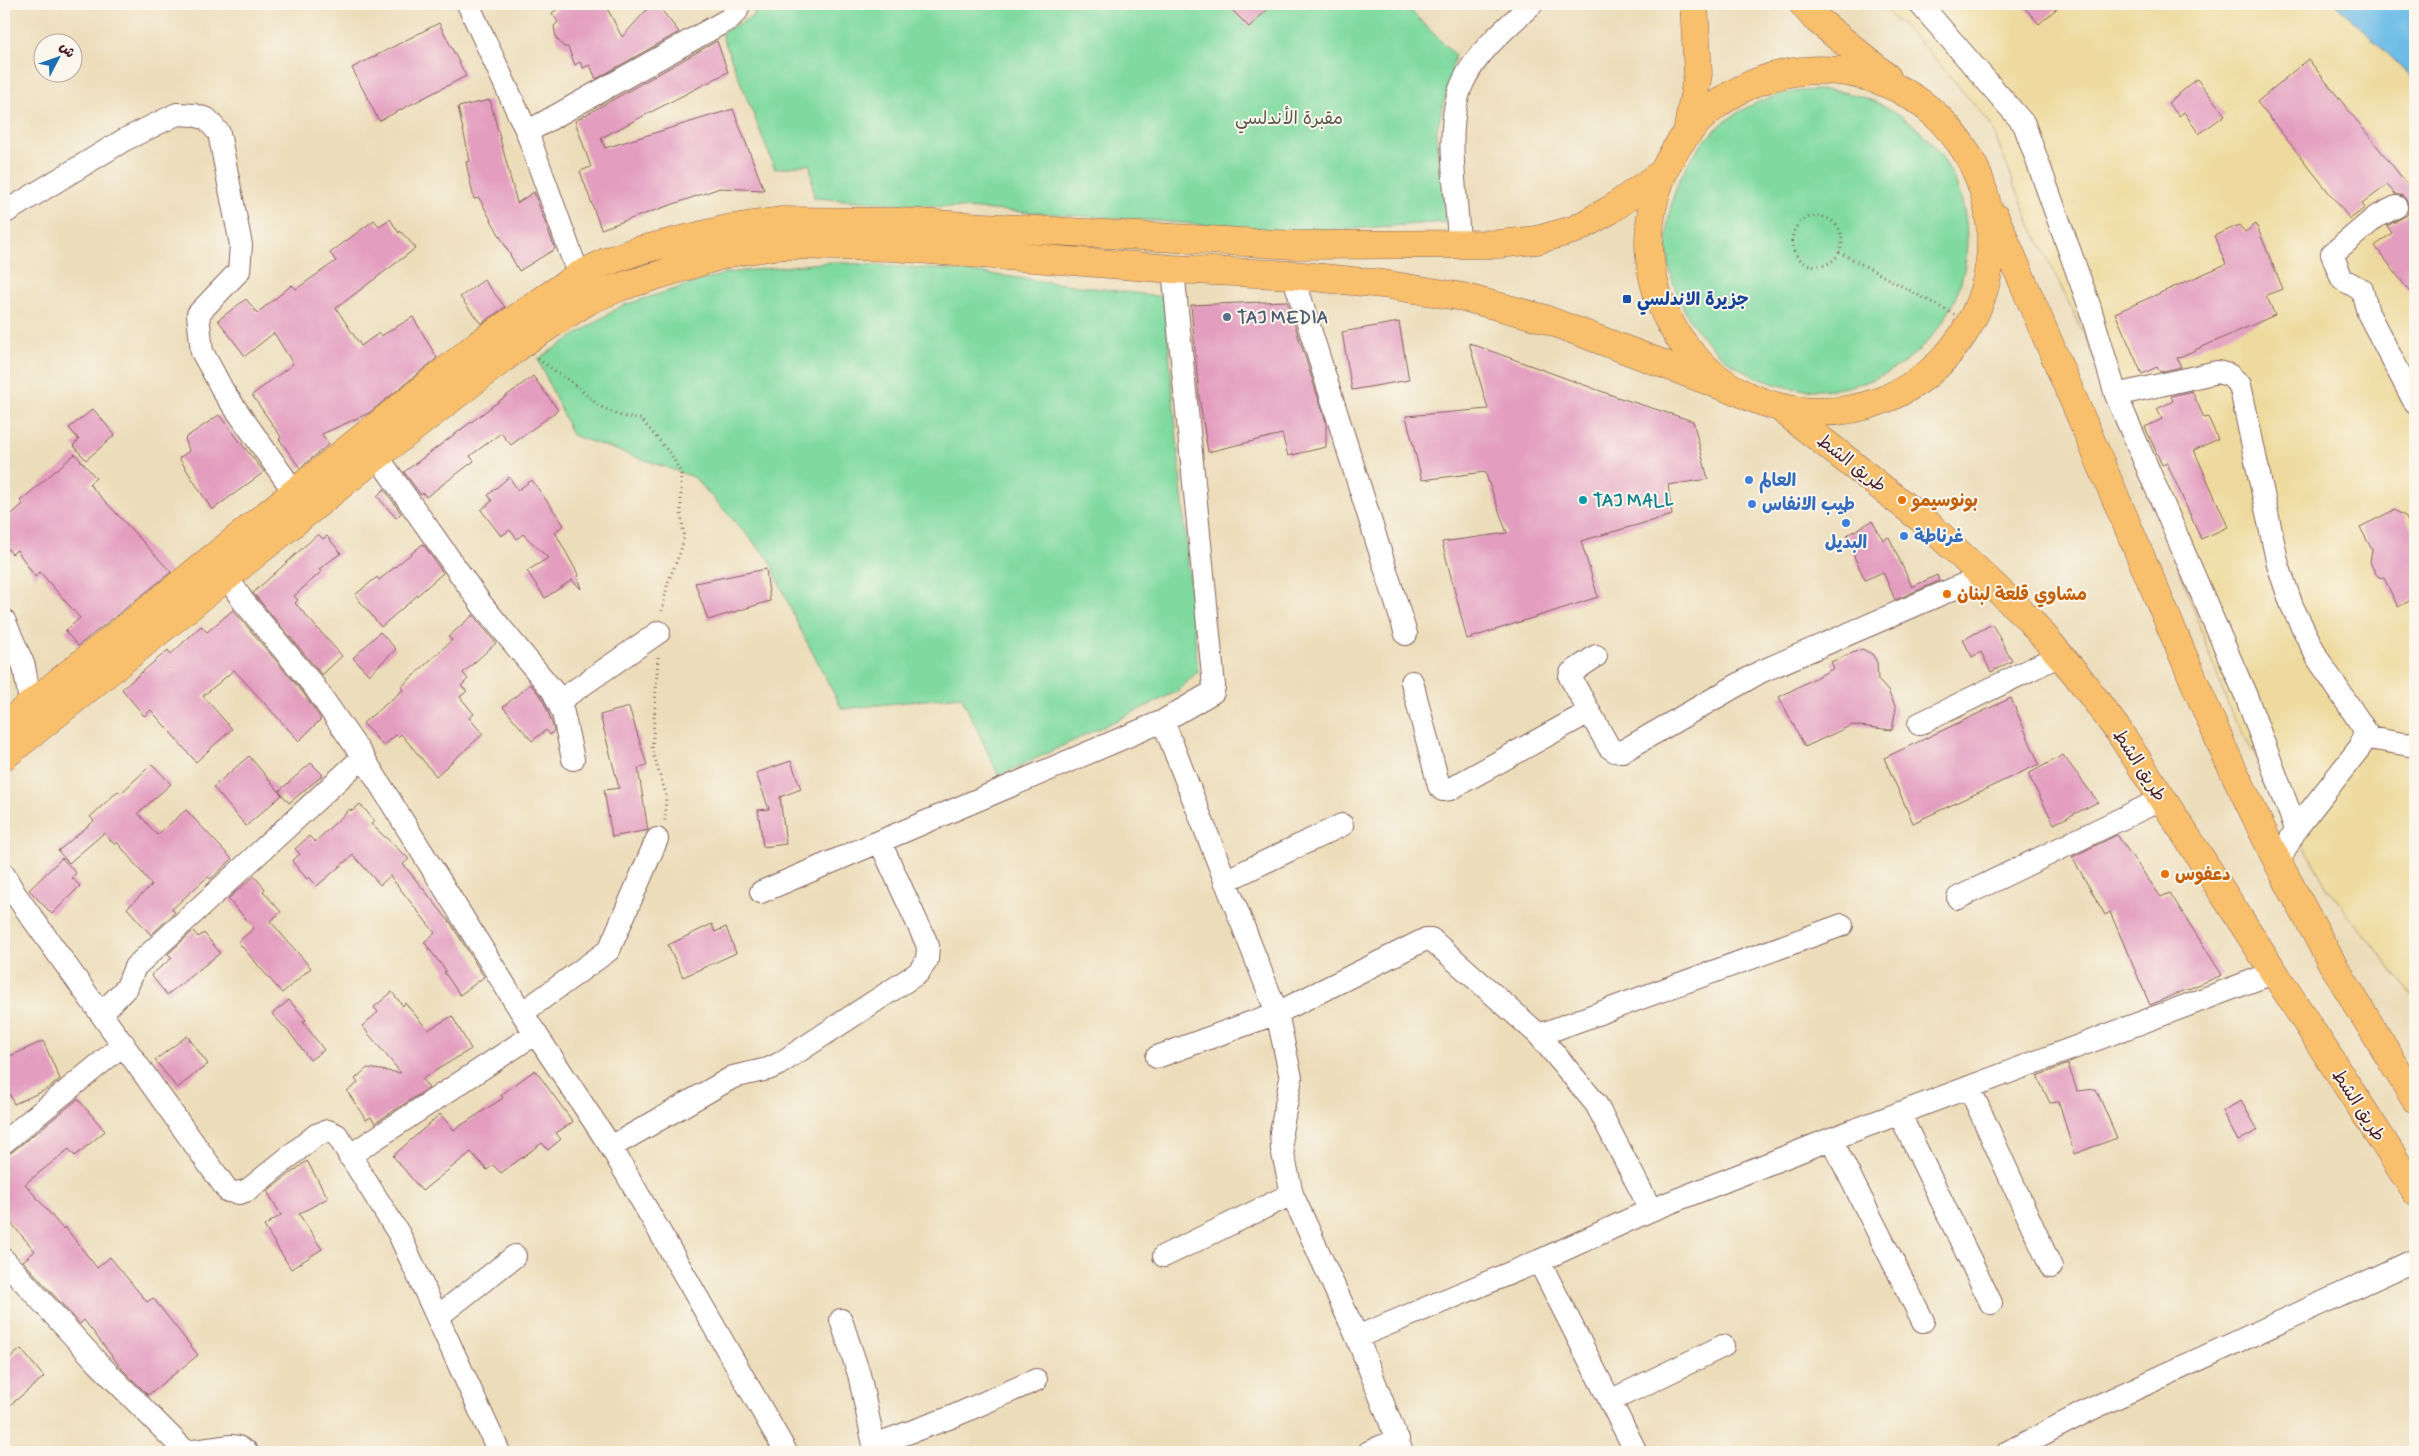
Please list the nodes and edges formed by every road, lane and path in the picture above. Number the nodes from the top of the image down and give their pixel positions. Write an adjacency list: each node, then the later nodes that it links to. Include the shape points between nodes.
1 (468, 4): 9 (street)
2 (739, 4): 9 (street, via 737,12 729,19)
3 (1532, 4): 15 (street, via 1473,65 1458,94 1453,123)
4 (1694, 4): 8 (main road, via 1698,74)
5 (1803, 4): 7 (main road, via 1814,17)
6 (1920, 4): 23 (street, via 2024,124 2089,305)
7 (1900, 87): 8 (main road, via 1844,70 1787,71 1733,90); 11 (main road, via 1936,114 1966,150)
8 (1688, 128): 10 (main road)
9 (527, 132): 19 (street)
10 (1659, 175): 15 (main road, via 1610,210 1576,229 1537,240); 22 (main road, via 1646,234 1655,295 1685,349)
11 (1985, 192): 20 (main road, via 1992,242 1984,293); 53 (main road, via 2220,742)
12 (2396, 207): 24 (street, via 2376,217 2332,254 2342,279 2362,290 2368,313)
13 (4, 213): 27 (street, via 124,140 177,114 207,119 219,133 241,245 241,264 235,277 198,314 202,352 223,391)
14 (896, 235): 15 (main road, via 1295,246); 17 (main road); 19 (main road, via 780,222 727,230 640,250 606,262)
15 (1459, 246)
16 (1839, 252): 16 (path, via 1827,264 1809,265 1795,255 1793,230 1812,215 1828,218 1842,236); 20 (path)
17 (1173, 270): 18 (main road); 39 (street, via 1214,686 1210,695)
18 (1293, 275): 22 (main road, via 1463,297 1542,318); 32 (street)
19 (584, 288): 21 (main road); 27 (main road, via 480,343)
20 (1970, 323): 25 (main road, via 1962,339 1927,376 1883,402 1834,413)
21 (527, 340): 26 (main road); 31 (path, via 538,359 599,406 622,416 641,419 672,456 680,473 684,538 668,582)
22 (1732, 390): 25 (main road)
23 (2116, 396): 43 (street, via 2217,372 2229,375 2240,385 2278,565 2292,606 2318,659 2365,730); 50 (street, via 2246,696)
24 (2415, 403)
25 (1782, 410): 28 (main road, طريق الشط, via 1922,519)
26 (377, 456): 29 (main road); 37 (street, via 482,605 536,668)
27 (295, 493): 36 (main road)
28 (1983, 576): 33 (main road, طريق الشط, via 2029,619); 38 (street, via 1760,672 1623,751 1609,747)
29 (227, 578): 42 (main road); 46 (street, via 314,686)
30 (4, 620): 36 (street, via 24,666)
31 (659, 632): 37 (street); 51 (path, via 652,751 666,794 667,817)
32 (1406, 634)
33 (2060, 655): 40 (street); 48 (main road, طريق الشط, via 2120,733)
34 (1596, 656): 38 (street, via 1571,672 1570,677)
35 (1412, 682): 38 (street, via 1439,786 1443,790)
36 (31, 702): 41 (main road); 42 (street)
37 (558, 702): 47 (street)
38 (1589, 712)
39 (1162, 721): 52 (street); 55 (street)
40 (1919, 724)
41 (4, 726)
42 (34, 732): 45 (main road)
43 (2363, 737): 44 (street, via 2400,744); 50 (street, via 2361,746)
44 (2415, 743)
45 (4, 756)
46 (363, 757): 60 (street); 62 (street, via 135,967 127,987)
47 (573, 759)
48 (2162, 799): 57 (street); 59 (main road, طريق الشط)
49 (1342, 825): 55 (street)
50 (2296, 829): 53 (street)
51 (657, 840): 60 (street, via 609,950)
52 (880, 842): 56 (street); 72 (street, via 928,946 927,960 918,972 779,1064 733,1077)
53 (2278, 863): 68 (main road, via 2332,963)
54 (4, 875): 62 (street)
55 (1225, 881): 61 (street)
56 (761, 892)
57 (1958, 898)
58 (1842, 925): 64 (street)
59 (2273, 973): 67 (street); 74 (main road, طريق الشط)
60 (522, 1012): 63 (street)
61 (1277, 1012): 64 (street, via 1426,939 1436,942); 66 (street); 75 (street, via 1291,1078 1281,1132)
62 (102, 1013): 65 (street)
63 (536, 1033): 72 (street); 73 (street)
64 (1539, 1035): 76 (street, via 1596,1104)
65 (124, 1044): 71 (street); 73 (street, via 228,1191 239,1194 248,1190 316,1135 328,1131 337,1135)
66 (1157, 1057)
67 (1969, 1087): 69 (street); 82 (street)
68 (2415, 1099)
69 (1899, 1114): 70 (street); 83 (street)
70 (1831, 1140): 76 (street); 86 (street)
71 (4, 1142)
72 (611, 1147): 97 (street)
73 (349, 1156): 84 (street, via 399,1234)
74 (2415, 1191)
75 (1292, 1194): 78 (street); 87 (street)
76 (1651, 1210): 81 (street)
77 (515, 1256): 84 (street)
78 (1164, 1256)
79 (4, 1260): 95 (street, via 97,1362)
80 (2415, 1260): 99 (street, via 2089,1410)
81 (1538, 1261): 87 (street); 90 (street)
82 (2051, 1267)
83 (1991, 1303)
84 (437, 1317): 94 (street)
85 (841, 1320): 93 (street, via 859,1374)
86 (1923, 1321)
87 (1357, 1337): 91 (street)
88 (1723, 1346): 90 (street)
89 (1036, 1380): 93 (street)
90 (1610, 1401): 92 (street)
91 (1400, 1446): 98 (street)
92 (1634, 1448)
93 (873, 1449)
94 (497, 1451)
95 (186, 1452): 96 (street, via 231,1446)
96 (247, 1452)
97 (786, 1452)
98 (1369, 1452)
99 (2008, 1452)

